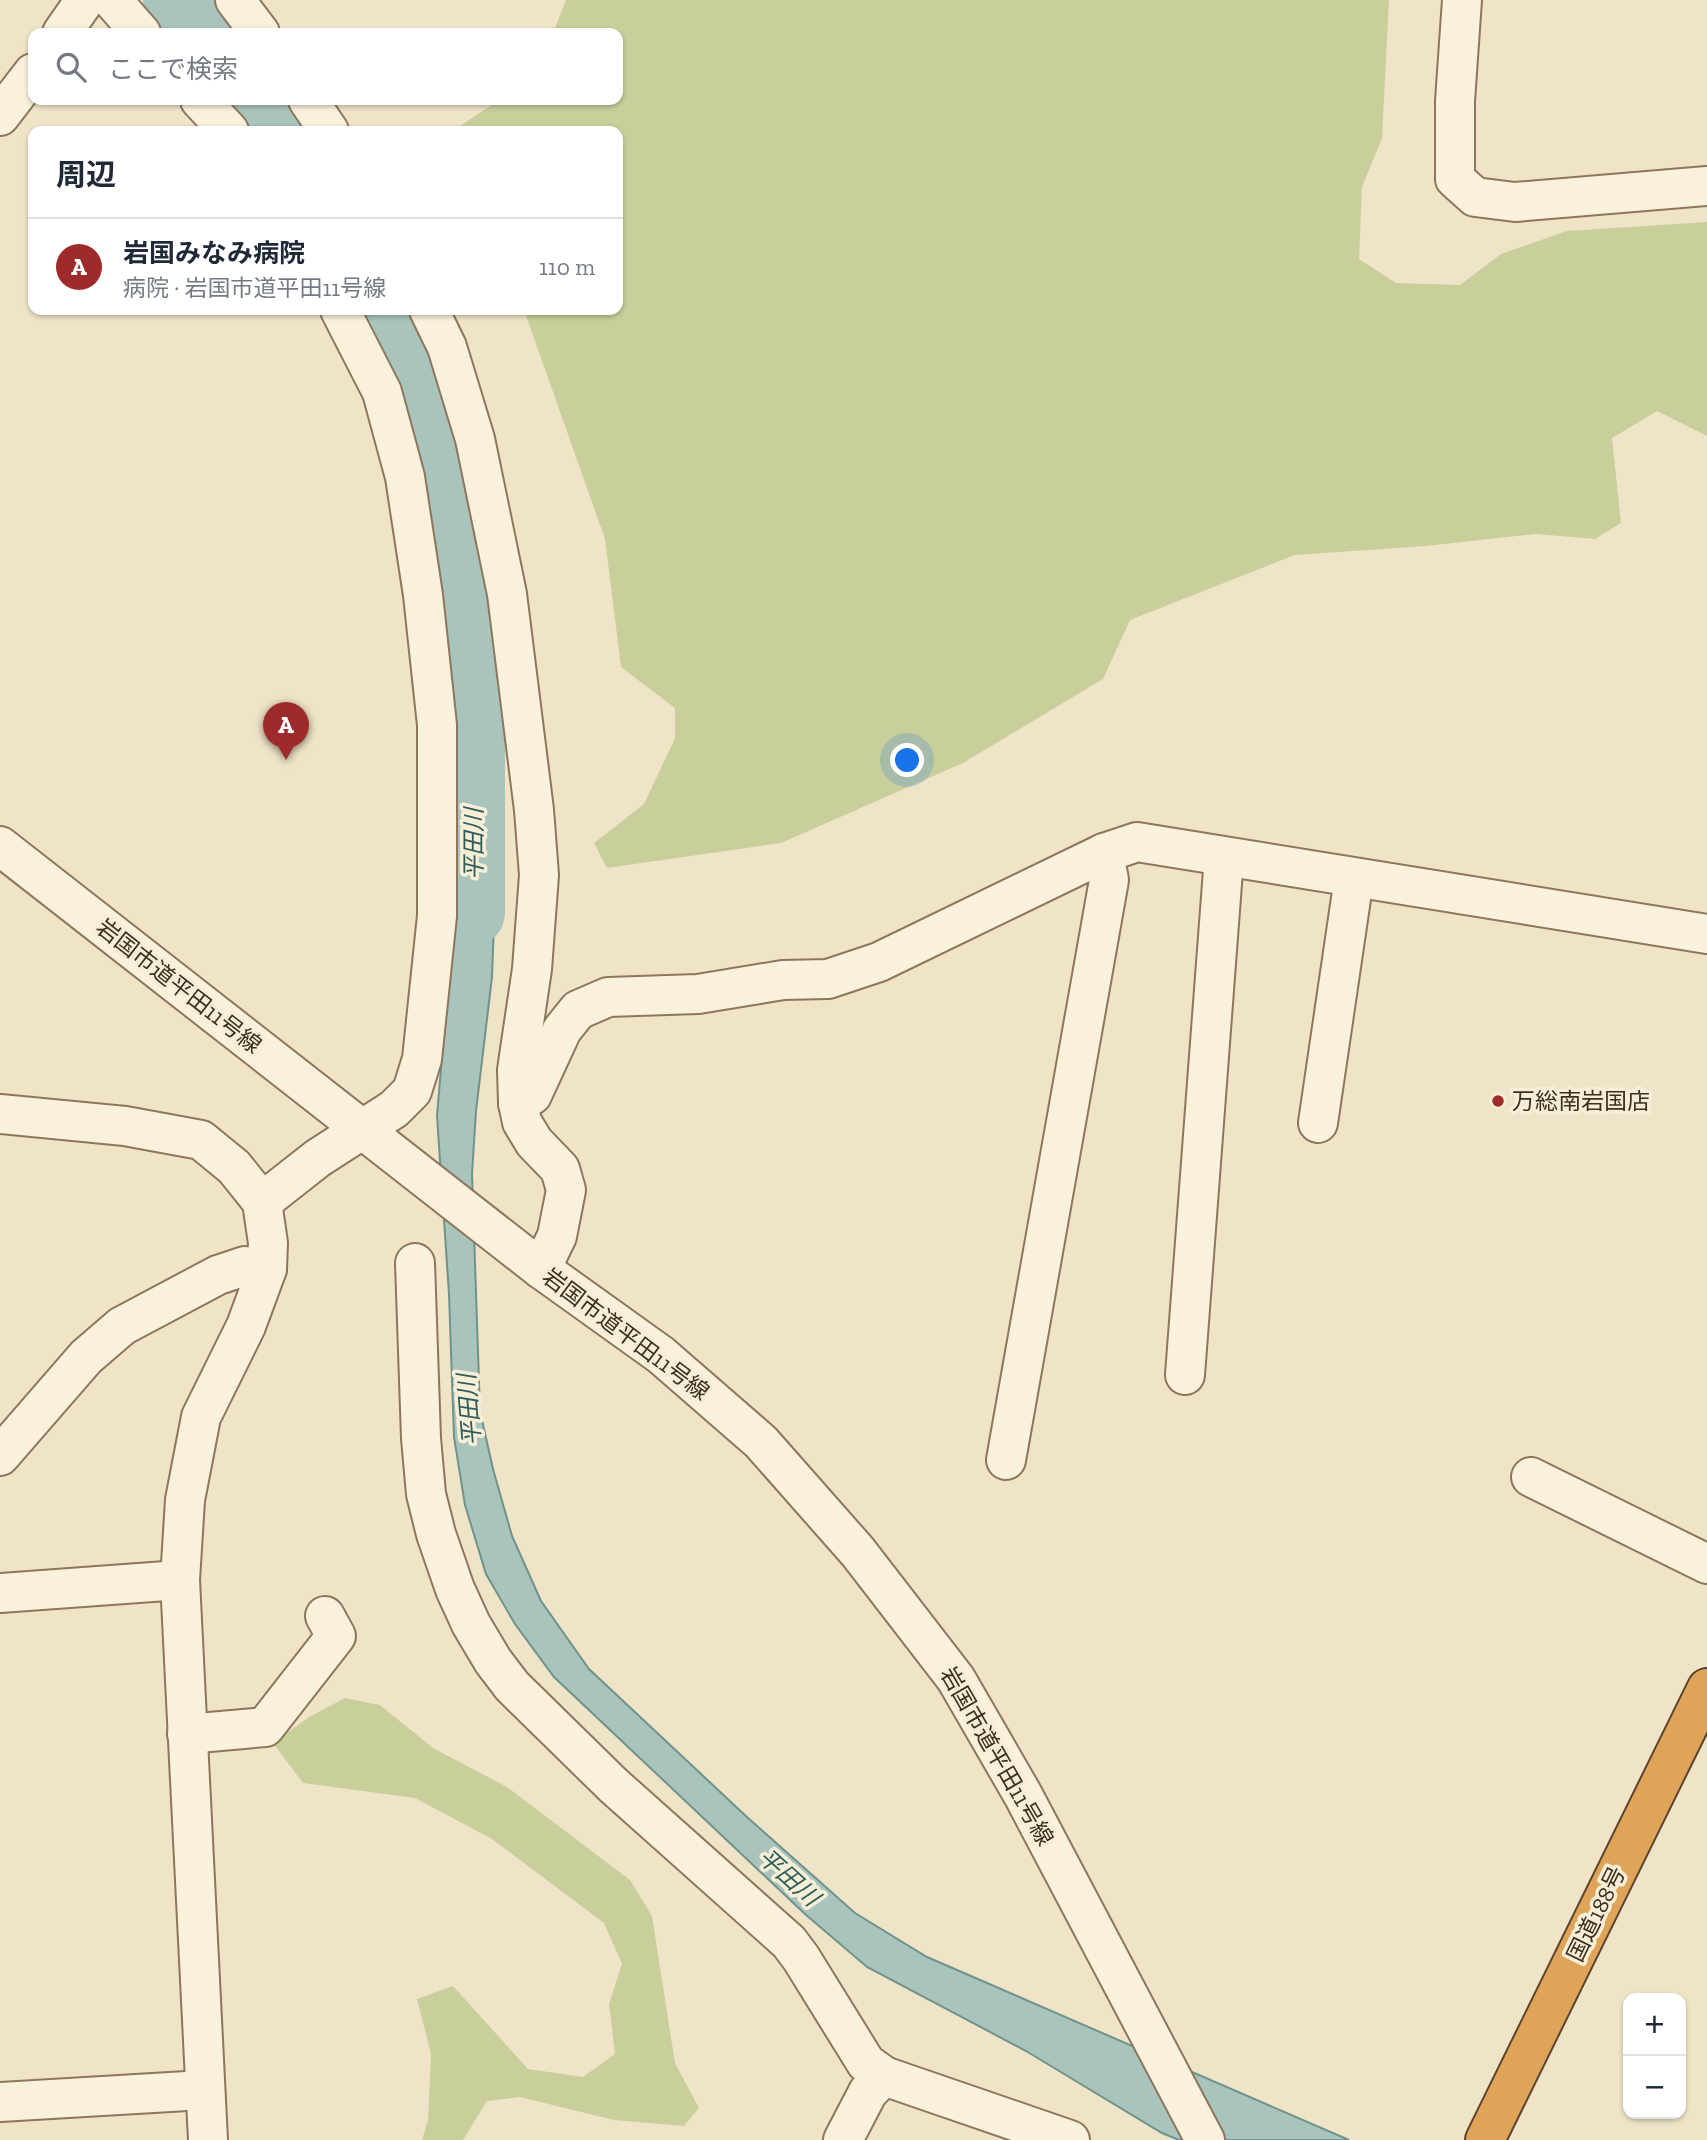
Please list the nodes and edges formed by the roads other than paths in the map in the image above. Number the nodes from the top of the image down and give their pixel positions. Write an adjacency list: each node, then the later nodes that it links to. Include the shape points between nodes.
1 (85, 0): 5 (street)
2 (112, 0): 6 (street)
3 (235, 0): 7 (street)
4 (1462, 0): 14 (street, via 1455,179 1475,197 1515,202)
5 (65, 28)
6 (137, 28)
7 (256, 28)
8 (28, 80): 11 (street)
9 (205, 105): 12 (street)
10 (311, 105): 13 (street)
11 (0, 116)
12 (224, 126)
13 (326, 126)
14 (1707, 186)
15 (343, 315): 25 (street, via 382,392 405,477 438,725 437,916 422,1059 412,1091 394,1110)
16 (431, 315): 22 (street, via 447,347 475,439 507,594 534,810 539,875 532,969 517,1070)
17 (0, 846): 25 (street, 岩国市道平田11号線)
18 (1104, 853): 19 (street, via 1137,842); 22 (street, via 879,962 828,979 698,994 608,997 578,1010 562,1030 532,1095); 32 (street, via 1109,880)
19 (1224, 857): 20 (street); 30 (street)
20 (1354, 877): 21 (street); 24 (street)
21 (1707, 934)
22 (518, 1103): 27 (street, via 522,1122 560,1169 566,1190 557,1236)
23 (0, 1114): 26 (street, via 125,1126 201,1140 234,1167)
24 (1318, 1123)
25 (363, 1129): 26 (street); 27 (street, 岩国市道平田11号線)
26 (262, 1202): 29 (street)
27 (527, 1258): 47 (street, 岩国市道平田11号線, via 661,1355 761,1442 858,1552 956,1679 1023,1795)
28 (415, 1263): 40 (street, via 426,1494 451,1578 471,1624 512,1686 613,1785 789,1942 866,2063)
29 (267, 1269): 31 (street, via 245,1266 218,1275 122,1326 86,1357); 35 (street, via 246,1326 201,1417 185,1500)
30 (1185, 1375)
31 (0, 1456)
32 (1006, 1460)
33 (1531, 1477): 34 (street)
34 (1707, 1564)
35 (180, 1580): 36 (street); 39 (street)
36 (0, 1594)
37 (325, 1616): 39 (street, via 336,1636 265,1727)
38 (1707, 1688): 43 (highway, 国道188号)
39 (187, 1734): 41 (street)
40 (884, 2076): 45 (street, via 869,2092); 46 (street)
41 (204, 2090): 42 (street); 44 (street)
42 (0, 2102)
43 (1491, 2137)
44 (208, 2140)
45 (843, 2140)
46 (1070, 2140)
47 (1205, 2140)

